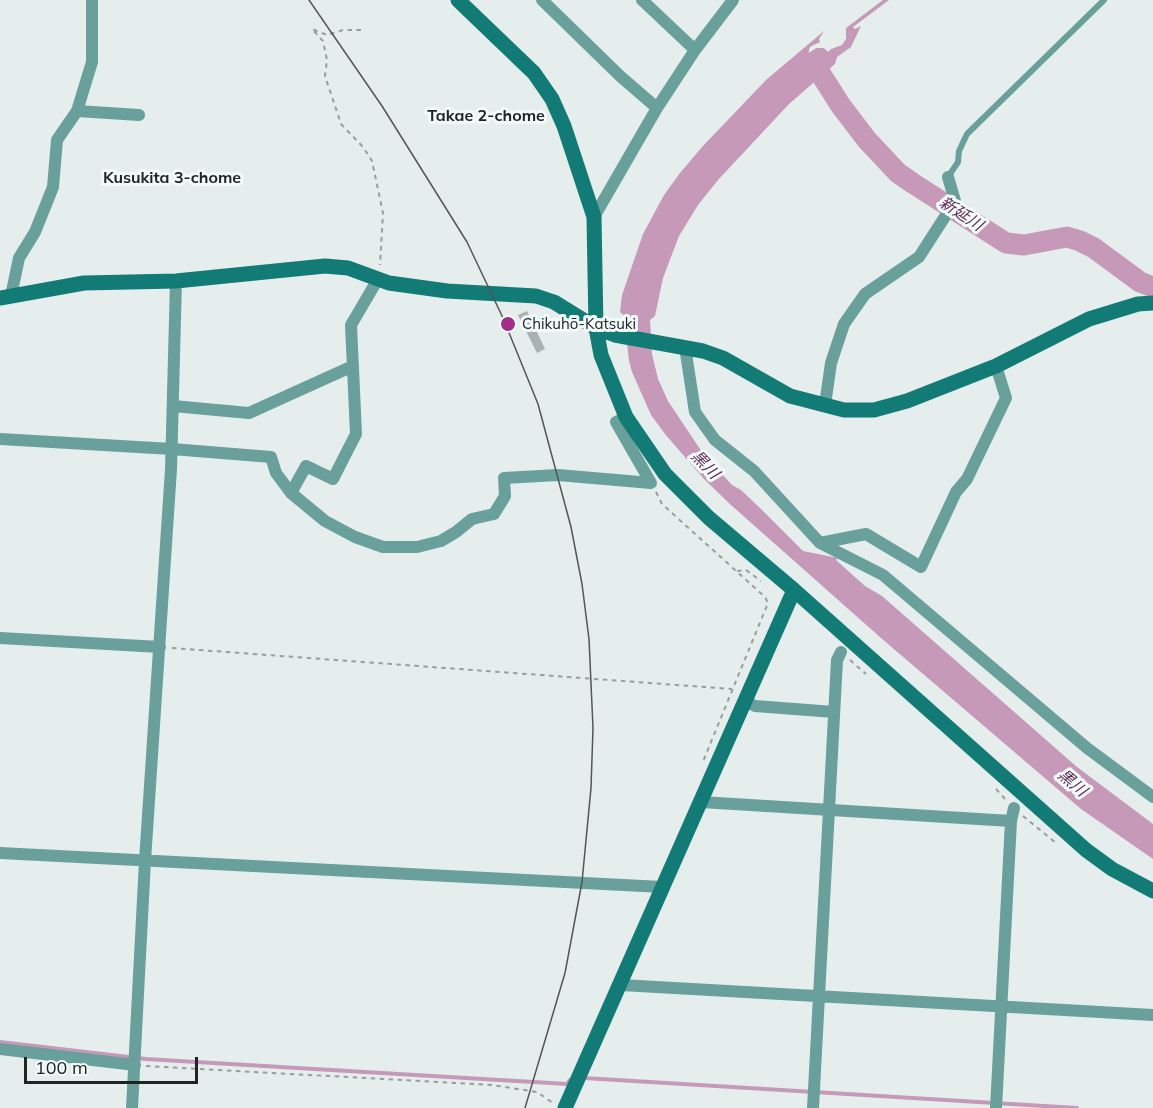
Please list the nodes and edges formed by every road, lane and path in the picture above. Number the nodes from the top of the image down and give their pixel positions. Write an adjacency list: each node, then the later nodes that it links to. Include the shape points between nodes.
1 (92, 0): 10 (street, via 92,63)
2 (458, 0): 13 (street, via 534,73 552,99)
3 (542, 0): 9 (street)
4 (642, 0): 8 (street)
5 (733, 0): 8 (street)
6 (1104, 0): 12 (lane, via 967,134 958,162)
7 (361, 30): 14 (path, via 327,35 312,29 324,41 325,76 341,124 372,161 383,213)
8 (695, 50): 9 (street)
9 (657, 108): 13 (street)
10 (77, 111): 11 (street); 16 (street, via 57,140 53,187 35,232 19,258)
11 (139, 115)
12 (948, 177): 22 (street, via 955,201 919,257 865,294 844,324 831,363)
13 (594, 217): 18 (street)
14 (378, 279): 15 (street, via 348,268 325,266); 18 (street, via 447,291 536,296 554,302); 20 (street, via 351,325)
15 (176, 281): 16 (street, via 84,283); 23 (street)
16 (6, 297)
17 (1153, 303): 21 (street, via 1089,319)
18 (596, 328): 19 (street); 24 (street, via 601,355)
19 (678, 346): 22 (street, via 723,358 790,396); 29 (street, via 695,412 716,440 754,471)
20 (353, 366): 23 (street, via 249,413); 28 (street, via 356,434 333,480 306,466)
21 (996, 366): 22 (street, via 874,410 844,410); 29 (street, via 1006,398 921,567 866,534)
22 (825, 405)
23 (173, 406): 26 (street)
24 (626, 417): 27 (street, via 616,422); 30 (street, via 665,474 709,518)
25 (0, 439): 26 (street)
26 (172, 449): 28 (street, via 271,457 276,473); 32 (street)
27 (651, 483): 28 (street, via 558,475 504,478 505,496 494,514 472,519 441,540 417,547 383,547 355,537 325,522); 34 (path, via 662,504 768,603)
28 (291, 493)
29 (820, 543): 38 (street, via 883,575 1087,748)
30 (794, 590): 35 (street); 46 (street, via 1086,850)
31 (0, 638): 32 (street)
32 (160, 647): 34 (path); 44 (street)
33 (841, 652): 36 (street, via 837,660)
34 (733, 689): 37 (path)
35 (745, 701): 36 (street, via 755,706); 39 (street)
36 (834, 712): 41 (street)
37 (698, 772)
38 (1153, 797)
39 (700, 802): 41 (street); 45 (street)
40 (1014, 808): 42 (street)
41 (830, 810): 42 (street); 48 (street)
42 (1011, 821): 49 (street)
43 (0, 853): 44 (street)
44 (145, 861): 45 (street); 52 (street)
45 (662, 887): 47 (street)
46 (1153, 891)
47 (621, 985): 48 (street); 55 (street)
48 (819, 998): 49 (street); 56 (street)
49 (1001, 1007): 50 (street); 57 (street)
50 (1153, 1015)
51 (0, 1049): 52 (street)
52 (135, 1065): 53 (street); 54 (path, via 492,1085 537,1092)
53 (132, 1108)
54 (560, 1108)
55 (565, 1108)
56 (813, 1108)
57 (996, 1108)

